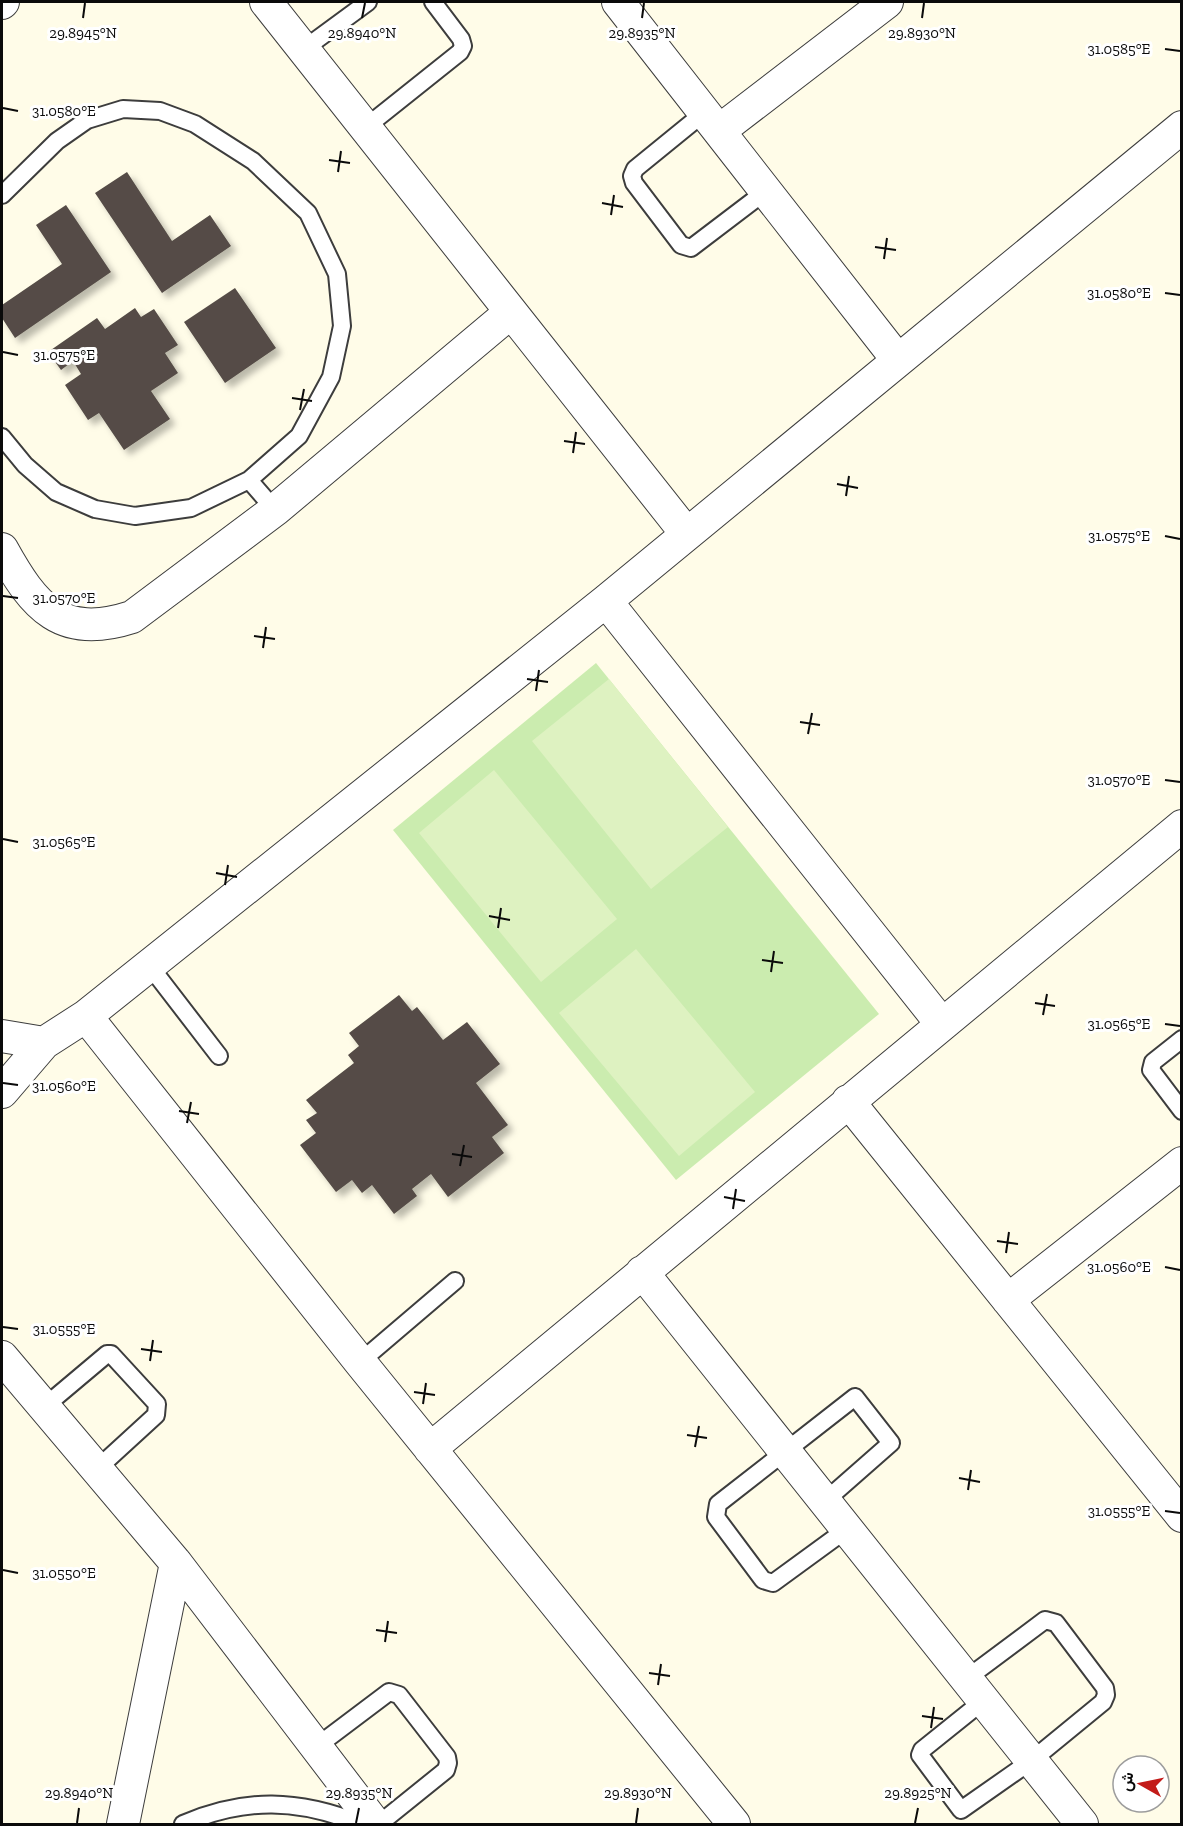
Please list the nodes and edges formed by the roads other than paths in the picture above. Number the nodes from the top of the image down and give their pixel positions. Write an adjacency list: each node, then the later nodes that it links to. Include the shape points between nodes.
1 (266, 2): 6 (street)
2 (368, 2): 6 (lane)
3 (433, 2): 9 (lane, via 462,39 460,52)
4 (618, 2): 7 (street)
5 (887, 2): 7 (street)
6 (304, 49): 9 (street)
7 (712, 122): 10 (street); 10 (lane, via 635,169 632,176 681,245 691,248)
8 (1182, 127): 13 (street)
9 (366, 128): 12 (street)
10 (766, 191): 13 (street)
11 (2, 195): 15 (lane, via 57,141 87,120 123,110 160,111 195,124 253,161 308,213 337,274 342,326 331,377 298,435)
12 (511, 312): 16 (street); 17 (street)
13 (897, 359): 17 (street)
14 (2, 436): 15 (lane, via 25,465 56,492 94,509 135,516 191,508)
15 (249, 480): 16 (lane)
16 (274, 510): 18 (street, via 132,617 107,625 82,625 58,618 37,604)
17 (686, 533): 19 (street)
18 (2, 549)
19 (606, 601): 21 (street); 23 (street)
20 (1182, 826): 23 (street)
21 (149, 965): 22 (street); 27 (lane)
22 (86, 1016): 26 (street); 36 (street)
23 (941, 1023): 29 (street)
24 (2, 1036): 26 (street)
25 (1182, 1039): 30 (lane, via 1151,1066)
26 (44, 1043): 28 (street)
27 (219, 1056)
28 (2, 1092)
29 (848, 1101): 32 (street); 34 (street)
30 (1182, 1112)
31 (1182, 1163): 34 (street)
32 (642, 1272): 38 (street); 39 (street)
33 (455, 1281): 36 (lane)
34 (1008, 1300): 42 (street)
35 (2, 1357): 37 (street)
36 (360, 1362): 38 (street)
37 (44, 1407): 40 (street); 40 (lane, via 107,1354 115,1356 157,1404 156,1415)
38 (430, 1449): 52 (street)
39 (786, 1452): 41 (street); 41 (lane, via 852,1397 858,1399 891,1443); 43 (lane, via 715,1510 716,1517 763,1580 773,1583)
40 (97, 1469): 44 (street)
41 (825, 1501): 43 (street)
42 (1181, 1513)
43 (847, 1529): 45 (street)
44 (176, 1563): 46 (street); 48 (street)
45 (975, 1690): 47 (street); 47 (lane, via 920,1755 957,1808 965,1810); 47 (lane, via 1045,1620 1056,1623 1105,1688 1106,1695 1103,1702)
46 (316, 1747): 51 (street); 51 (lane, via 389,1692 399,1695 448,1763 446,1770)
47 (1031, 1761): 53 (street)
48 (123, 1824)
49 (183, 1824): 50 (lane, via 211,1812 269,1803 327,1810)
50 (361, 1824)
51 (377, 1824)
52 (734, 1824)
53 (1082, 1824)

